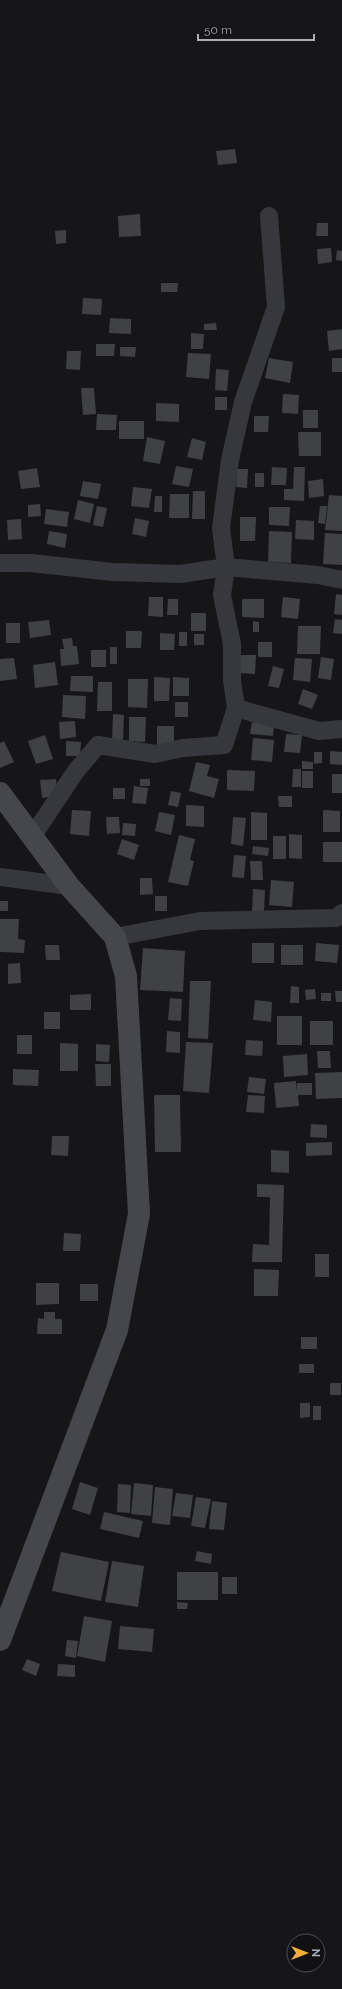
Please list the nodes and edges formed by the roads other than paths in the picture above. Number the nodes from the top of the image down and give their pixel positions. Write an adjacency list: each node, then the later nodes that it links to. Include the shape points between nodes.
1 (269, 216): 3 (street, via 276,307 244,402 230,460 221,528)
2 (0, 563): 3 (street, via 31,563 113,572 181,574)
3 (226, 567): 4 (street, via 318,575); 5 (street, via 222,595 232,644 232,680)
4 (342, 580)
5 (236, 708): 6 (street, via 319,731); 8 (street, via 224,745 183,748 155,754 98,745 76,771)
6 (342, 729)
7 (0, 793): 8 (street)
8 (32, 837): 10 (street)
9 (0, 877): 10 (street)
10 (69, 886): 12 (street)
11 (340, 921): 12 (street, via 200,921)
12 (115, 937): 13 (street, via 126,976 139,1214 117,1330)
13 (0, 1640)

